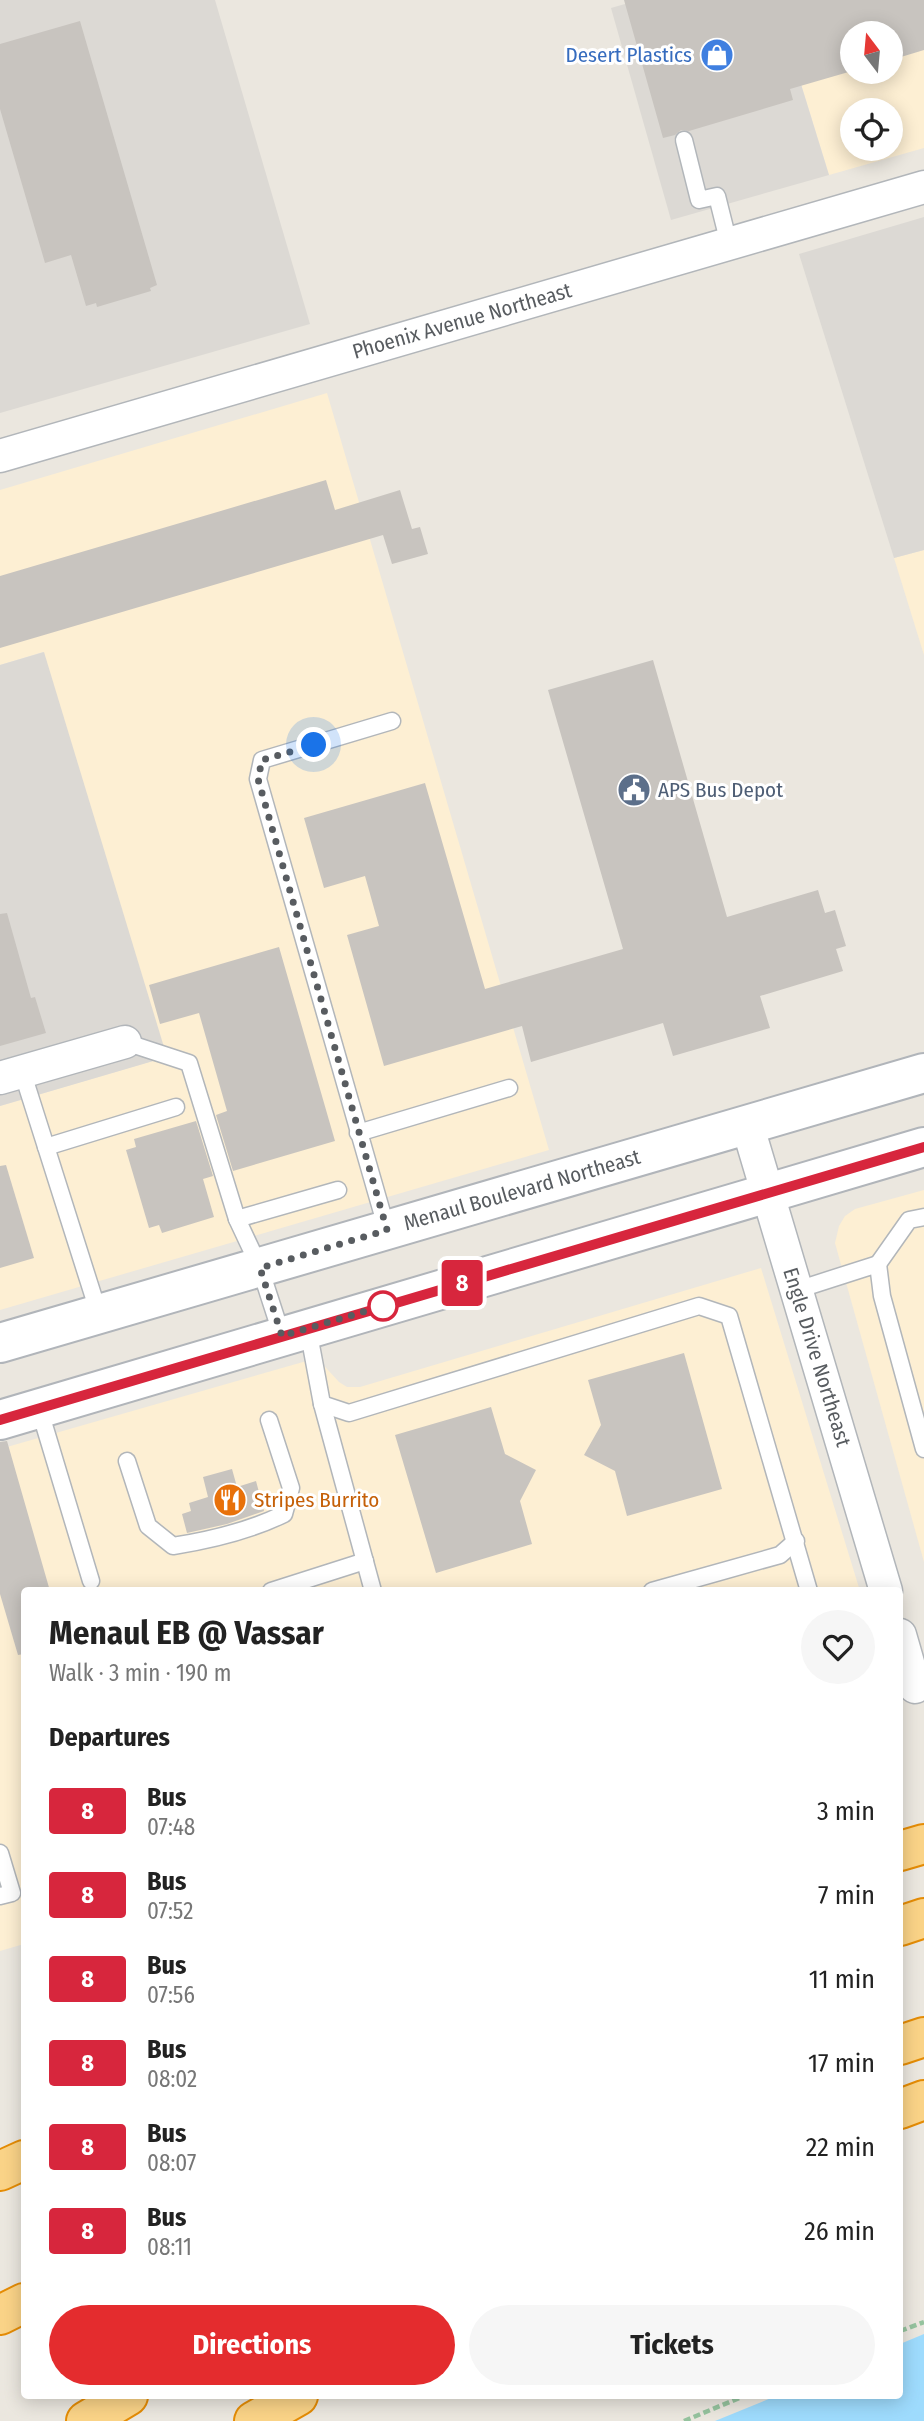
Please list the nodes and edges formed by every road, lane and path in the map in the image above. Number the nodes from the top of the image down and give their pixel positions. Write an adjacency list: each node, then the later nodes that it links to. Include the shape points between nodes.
1 (684, 140): 3 (lane, via 699,200 720,195)
2 (924, 187): 3 (street, Phoenix Avenue Northeast)
3 (729, 244): 4 (street, Phoenix Avenue Northeast)
4 (0, 456)
5 (392, 721): 12 (lane, via 262,760 258,779)
6 (125, 1042): 8 (street); 17 (lane, via 189,1063)
7 (924, 1073): 11 (main road, Menaul Boulevard Northeast)
8 (11, 1075): 13 (lane)
9 (509, 1088): 12 (lane)
10 (176, 1107): 13 (lane)
11 (747, 1124): 16 (street, Engle Drive Northeast); 19 (main road, Menaul Boulevard Northeast)
12 (358, 1133): 19 (lane)
13 (46, 1147): 23 (lane)
14 (924, 1147): 16 (main road)
15 (338, 1190): 17 (lane)
16 (767, 1193): 22 (street, Engle Drive Northeast); 24 (main road)
17 (237, 1219): 21 (lane)
18 (916, 1219): 20 (lane)
19 (387, 1230): 21 (main road, Menaul Boulevard Northeast)
20 (878, 1264): 22 (lane); 30 (lane, via 882,1296)
21 (260, 1268): 23 (main road, Menaul Boulevard Northeast); 24 (lane)
22 (797, 1290): 39 (street, Engle Drive Northeast)
23 (99, 1314): 25 (main road, Menaul Boulevard Northeast)
24 (295, 1332): 26 (lane); 27 (main road)
25 (0, 1343)
26 (321, 1404): 32 (lane, via 349,1412 699,1306 729,1316); 33 (lane)
27 (39, 1408): 28 (main road); 34 (lane)
28 (0, 1420)
29 (269, 1420): 31 (lane, via 291,1488 284,1514 209,1540 173,1546 148,1526)
30 (924, 1449)
31 (127, 1461)
32 (796, 1541): 37 (lane, via 780,1555); 38 (lane)
33 (365, 1561): 35 (lane); 36 (lane)
34 (91, 1581)
35 (284, 1587)
36 (372, 1587)
37 (666, 1587)
38 (808, 1587)
39 (885, 1587)
40 (924, 1844): 41 (highway)
41 (903, 1850)
42 (0, 1853): 43 (lane, via 12,1893)
43 (0, 1896)
44 (924, 1918): 45 (highway)
45 (903, 1925)
46 (924, 2037): 47 (highway)
47 (903, 2044)
48 (924, 2100): 49 (highway)
49 (903, 2108)
50 (21, 2161): 51 (highway)
51 (0, 2171)
52 (21, 2304): 53 (highway)
53 (0, 2315)
54 (924, 2322): 55 (path)
55 (903, 2330)
56 (123, 2399): 59 (highway)
57 (293, 2399): 60 (highway)
58 (737, 2399): 61 (path)
59 (86, 2421)
60 (254, 2421)
61 (684, 2421)

